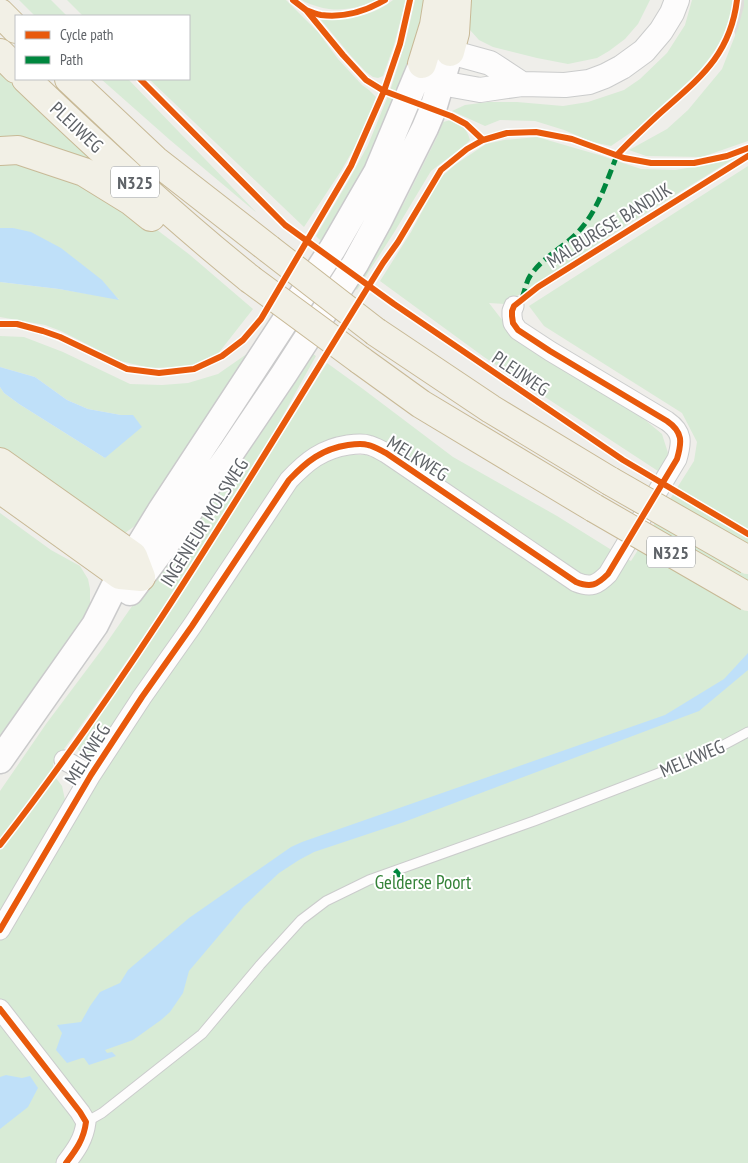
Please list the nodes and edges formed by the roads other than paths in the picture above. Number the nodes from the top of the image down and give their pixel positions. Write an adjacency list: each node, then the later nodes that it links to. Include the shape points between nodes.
1 (438, 0): 8 (highway)
2 (457, 0): 6 (highway)
3 (677, 0): 13 (street, via 672,14 644,51 622,67 590,82)
4 (0, 13): 5 (highway)
5 (15, 28)
6 (450, 52): 8 (street); 12 (main road, INGENIEUR MOLSWEG); 13 (street, via 490,62)
7 (0, 53): 9 (highway)
8 (422, 64): 12 (street); 20 (main road, INGENIEUR MOLSWEG, via 377,172 338,239 160,512)
9 (15, 68)
10 (27, 80): 15 (highway, PLEIJWEG / N325)
11 (70, 80): 19 (highway, PLEIJWEG / N325, bridge, via 155,160 376,332 491,409)
12 (441, 83): 13 (street, via 480,90); 20 (main road, INGENIEUR MOLSWEG, via 425,128 355,264 284,374 163,548)
13 (522, 84)
14 (0, 151): 15 (highway, N325, via 18,150 84,172 131,200 179,239)
15 (216, 252): 21 (highway, PLEIJWEG / N325, bridge, via 421,404)
16 (514, 306): 25 (street, MELKWEG, via 513,323 518,330 675,426 679,433 676,459 608,574 590,586 576,582 386,453 368,445 356,444 318,454 289,480)
17 (0, 462): 20 (highway)
18 (0, 489): 20 (highway)
19 (748, 560)
20 (131, 569): 23 (main road, INGENIEUR MOLSWEG)
21 (748, 597)
22 (748, 732): 28 (lane, MELKWEG, via 703,756 370,880 326,901 301,920 202,1034)
23 (0, 760)
24 (64, 760): 25 (street, MELKWEG)
25 (90, 775): 26 (street, MELKWEG)
26 (0, 930)
27 (0, 1009): 28 (street)
28 (86, 1122): 29 (street, via 83,1138)
29 (66, 1163)

